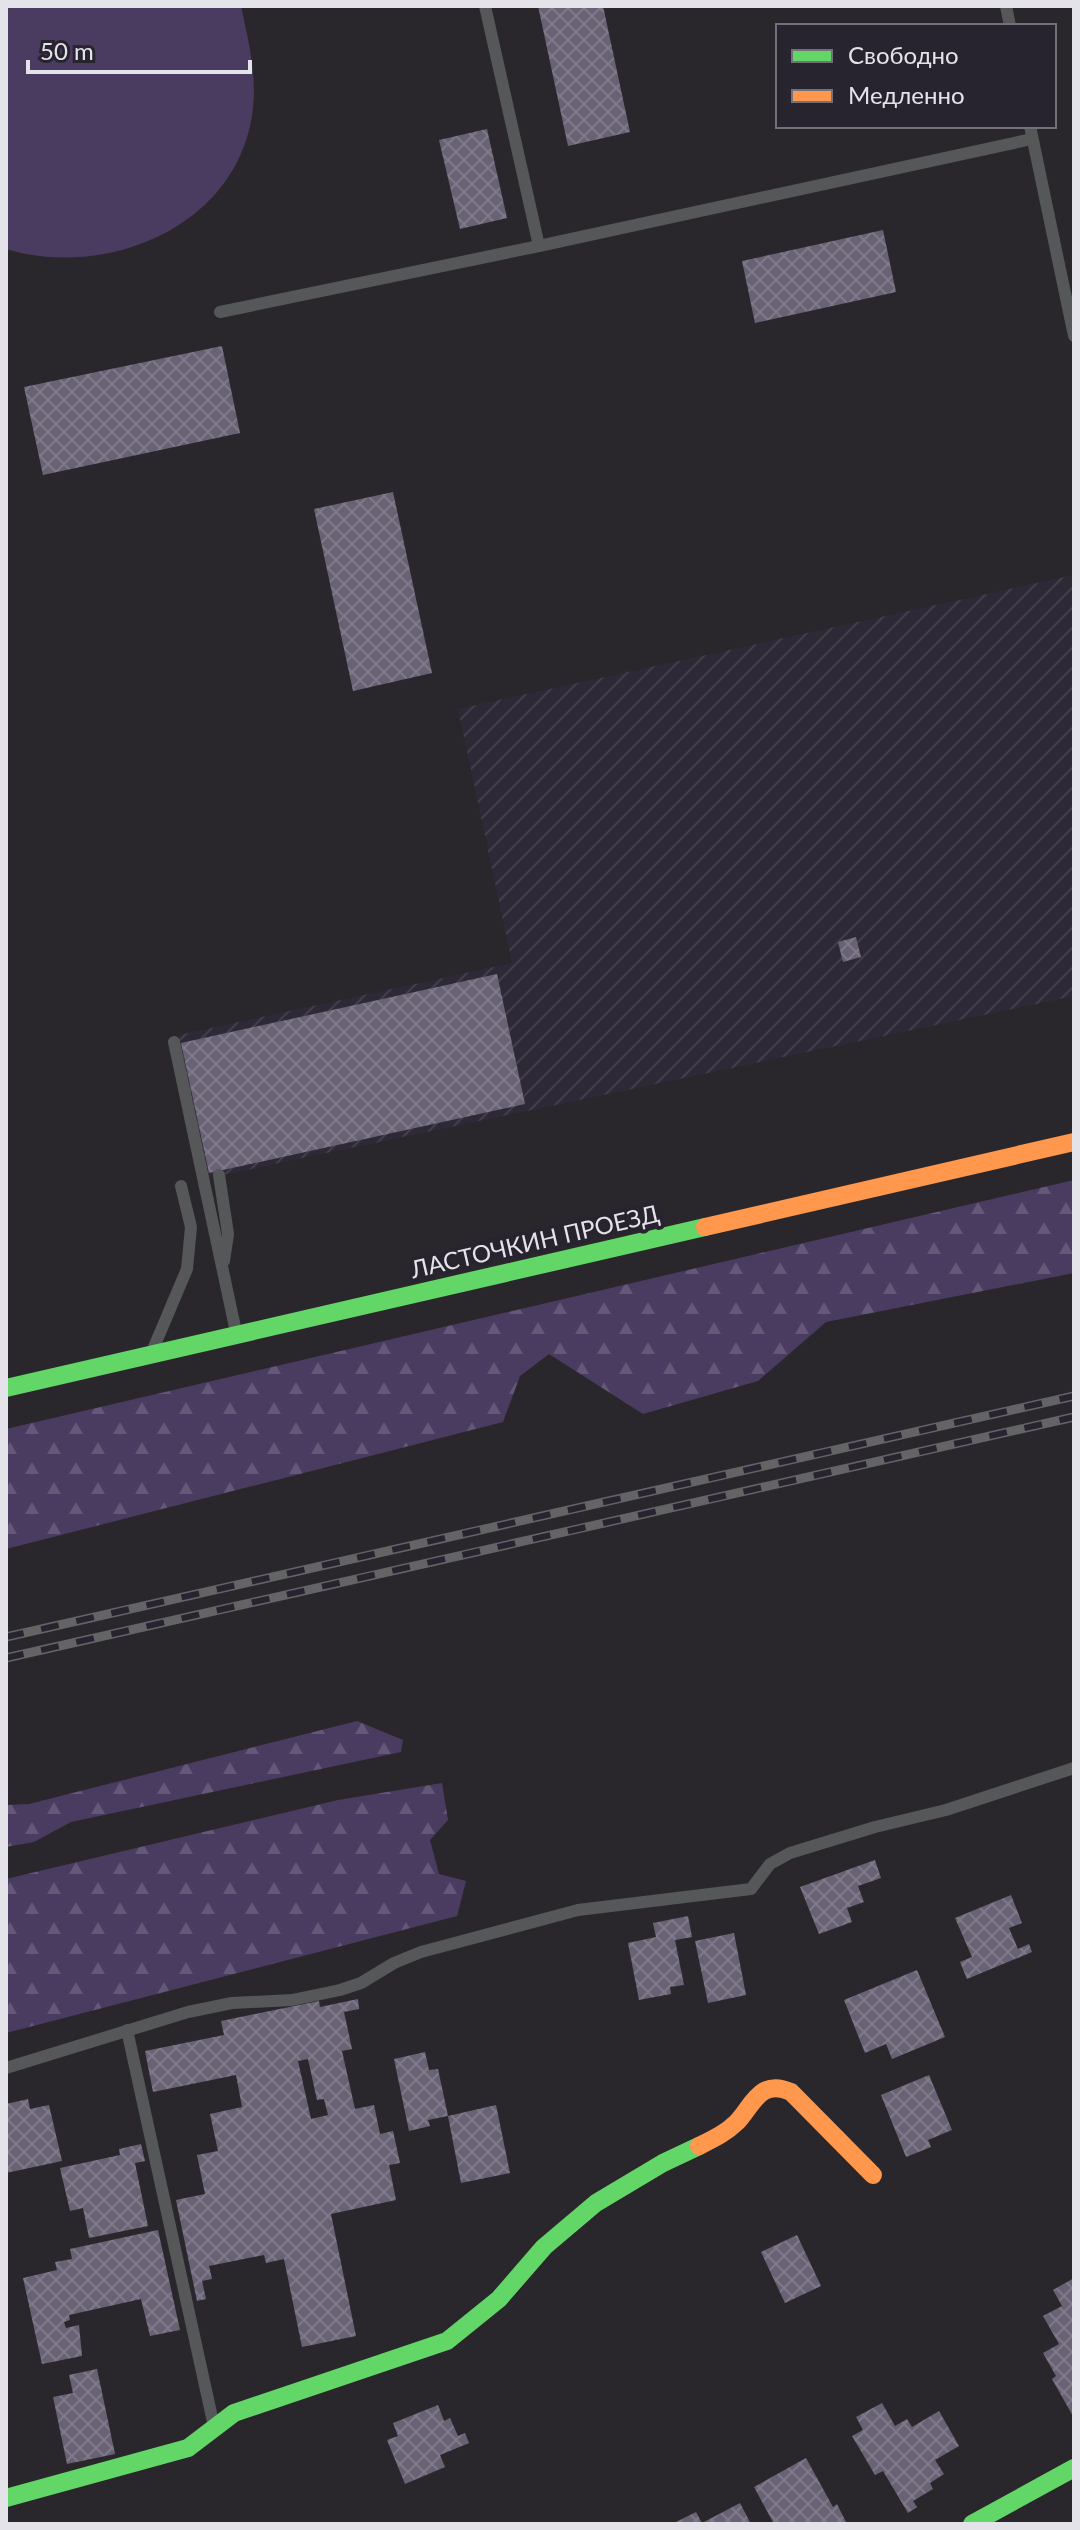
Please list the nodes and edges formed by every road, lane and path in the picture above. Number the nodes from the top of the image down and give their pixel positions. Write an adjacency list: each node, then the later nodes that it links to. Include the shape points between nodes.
1 (485, 6): 3 (lane)
2 (1031, 132): 3 (lane); 5 (lane)
3 (539, 246): 4 (lane)
4 (220, 312)
5 (1074, 336)
6 (174, 1042): 10 (lane)
7 (1074, 1142): 11 (street, ЛАСТОЧКИН ПРОЕЗД)
8 (219, 1175): 10 (lane, via 228,1234)
9 (181, 1186): 12 (lane, via 191,1227 187,1269)
10 (223, 1268): 11 (lane)
11 (237, 1335): 12 (street, ЛАСТОЧКИН ПРОЕЗД)
12 (151, 1355): 13 (street, ЛАСТОЧКИН ПРОЕЗД)
13 (6, 1388)
14 (1074, 1768): 15 (lane, via 790,1853 770,1864 751,1889 578,1910 421,1952 340,1990 292,2000 232,2003)
15 (127, 2030): 16 (lane); 18 (lane)
16 (6, 2068)
17 (873, 2175): 18 (street, via 791,2092 766,2090 720,2136 596,2203 544,2247 499,2299 447,2341 234,2413)
18 (214, 2428): 20 (street, via 188,2448)
19 (1074, 2468): 21 (street)
20 (6, 2498)
21 (972, 2524)

